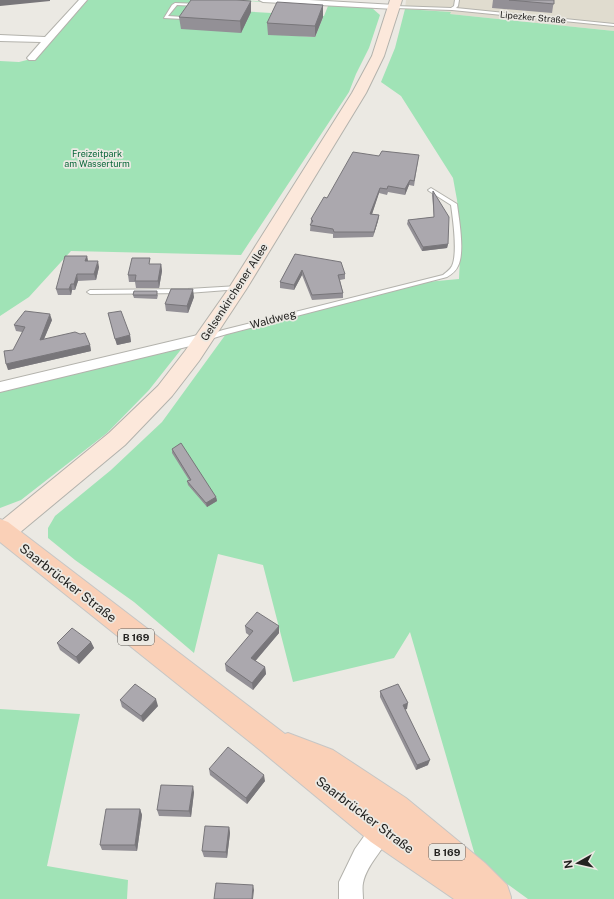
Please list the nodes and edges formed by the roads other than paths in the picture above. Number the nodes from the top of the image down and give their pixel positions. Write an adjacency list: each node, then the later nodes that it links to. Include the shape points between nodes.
1 (83, 0): 11 (street)
2 (262, 0): 4 (street)
3 (457, 0): 7 (lane, via 456,6)
4 (326, 2): 5 (street)
5 (395, 4): 7 (lane, Lipezker Straße); 14 (main road, Gelsenkirchener Allee, via 378,56 359,93)
6 (206, 5): 8 (lane, via 176,4 165,17)
7 (452, 9): 9 (lane, Lipezker Straße)
8 (183, 18)
9 (614, 25)
10 (0, 38): 11 (street)
11 (47, 40): 12 (street)
12 (32, 58)
13 (431, 190): 16 (lane, Waldweg, via 454,204 458,233 456,265 445,276)
14 (238, 288): 15 (lane); 16 (main road, Gelsenkirchener Allee)
15 (90, 292)
16 (206, 338): 17 (street, Waldweg); 18 (main road, Gelsenkirchener Allee, via 165,391 117,439)
17 (0, 387)
18 (2, 531): 19 (main road, Saarbrücker Straße / B 169, via 270,740)
19 (388, 820): 20 (street, via 351,882); 21 (main road, Saarbrücker Straße / B 169); 22 (main road, Saarbrücker Straße / B 169, via 474,874)
20 (351, 899)
21 (484, 899)
22 (497, 899)

